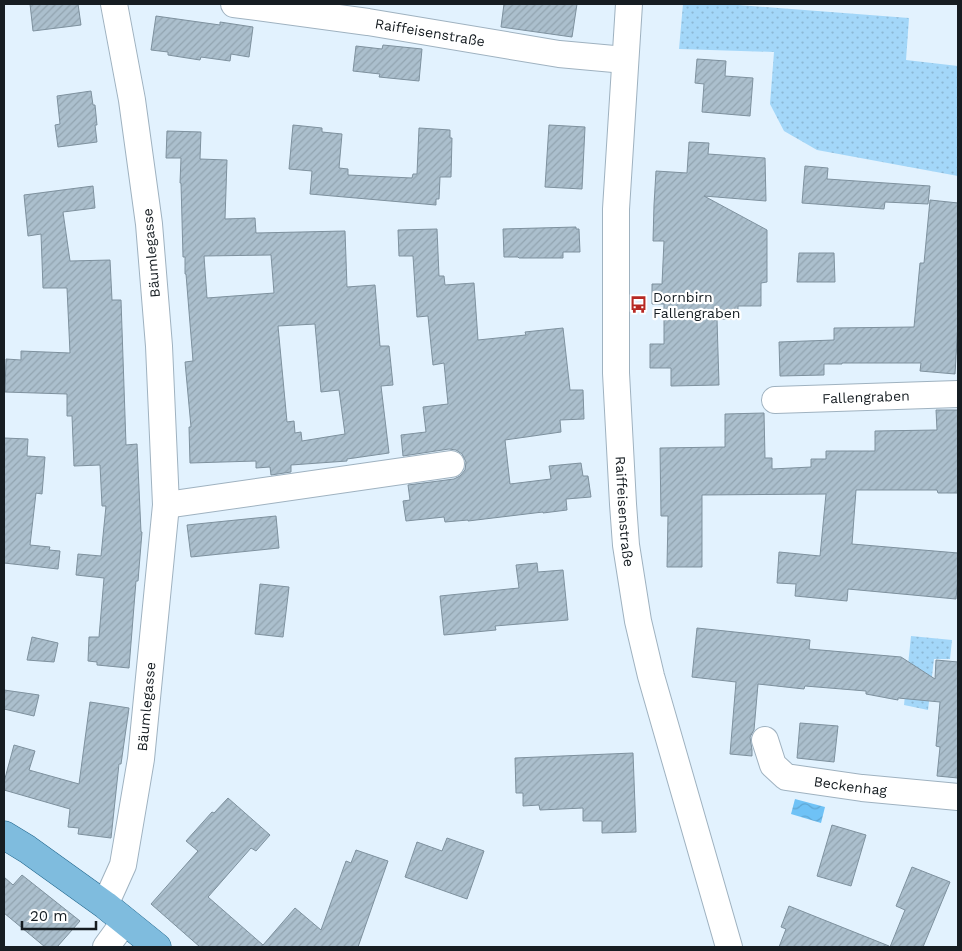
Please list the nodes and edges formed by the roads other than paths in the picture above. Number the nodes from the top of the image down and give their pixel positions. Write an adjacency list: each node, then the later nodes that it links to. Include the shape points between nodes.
1 (114, 4): 8 (street, Bäumlegasse, via 132,100 149,224 159,346)
2 (234, 4): 4 (street, Raiffeisenstraße, via 368,22 559,54)
3 (629, 4): 4 (street, Raiffeisenstraße)
4 (625, 60): 15 (street, Raiffeisenstraße, via 617,199 616,373 626,545 651,676)
5 (958, 394): 6 (street, Fallengraben)
6 (775, 400)
7 (451, 464): 8 (street)
8 (166, 505): 12 (street, Bäumlegasse, via 142,759)
9 (765, 740): 10 (street, Beckenhag, via 773,765 786,777)
10 (958, 797)
11 (4, 835): 12 (main road)
12 (115, 913): 13 (street, Bäumlegasse); 14 (main road)
13 (106, 947)
14 (157, 947)
15 (728, 947)

